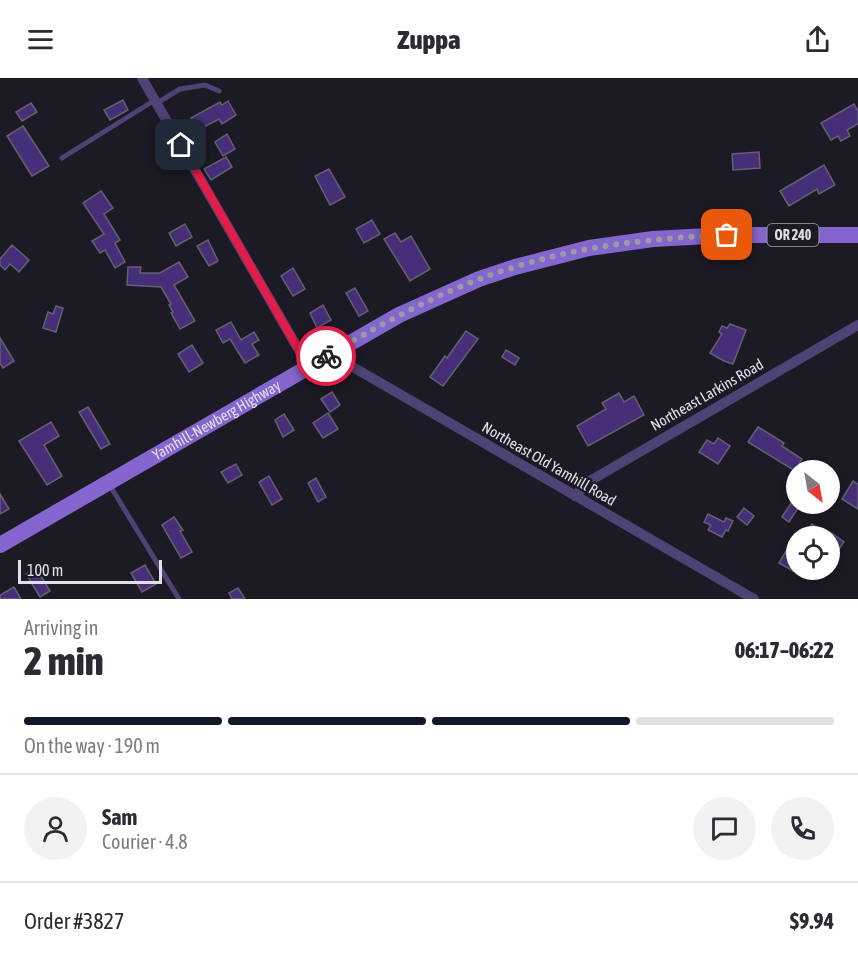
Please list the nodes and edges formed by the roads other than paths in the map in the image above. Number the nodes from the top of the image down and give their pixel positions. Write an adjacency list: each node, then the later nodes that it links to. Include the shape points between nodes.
1 (142, 78): 3 (street)
2 (219, 91): 3 (lane, via 205,85 180,89)
3 (156, 101): 4 (lane); 8 (street)
4 (62, 158)
5 (858, 235): 7 (main road, Yamhill-Newberg Highway / OR 240, via 678,237 589,248 479,279 399,315)
6 (858, 325): 10 (street, Northeast Larkins Road, via 588,482)
7 (332, 352): 8 (main road, Yamhill-Newberg Highway / OR 240); 10 (street, Northeast Old Yamhill Road)
8 (308, 366): 9 (main road, Yamhill-Newberg Highway / OR 240)
9 (109, 482): 11 (main road, Yamhill-Newberg Highway / OR 240); 12 (lane)
10 (575, 496): 13 (street, Northeast Old Yamhill Road)
11 (0, 545)
12 (179, 599)
13 (754, 599)

